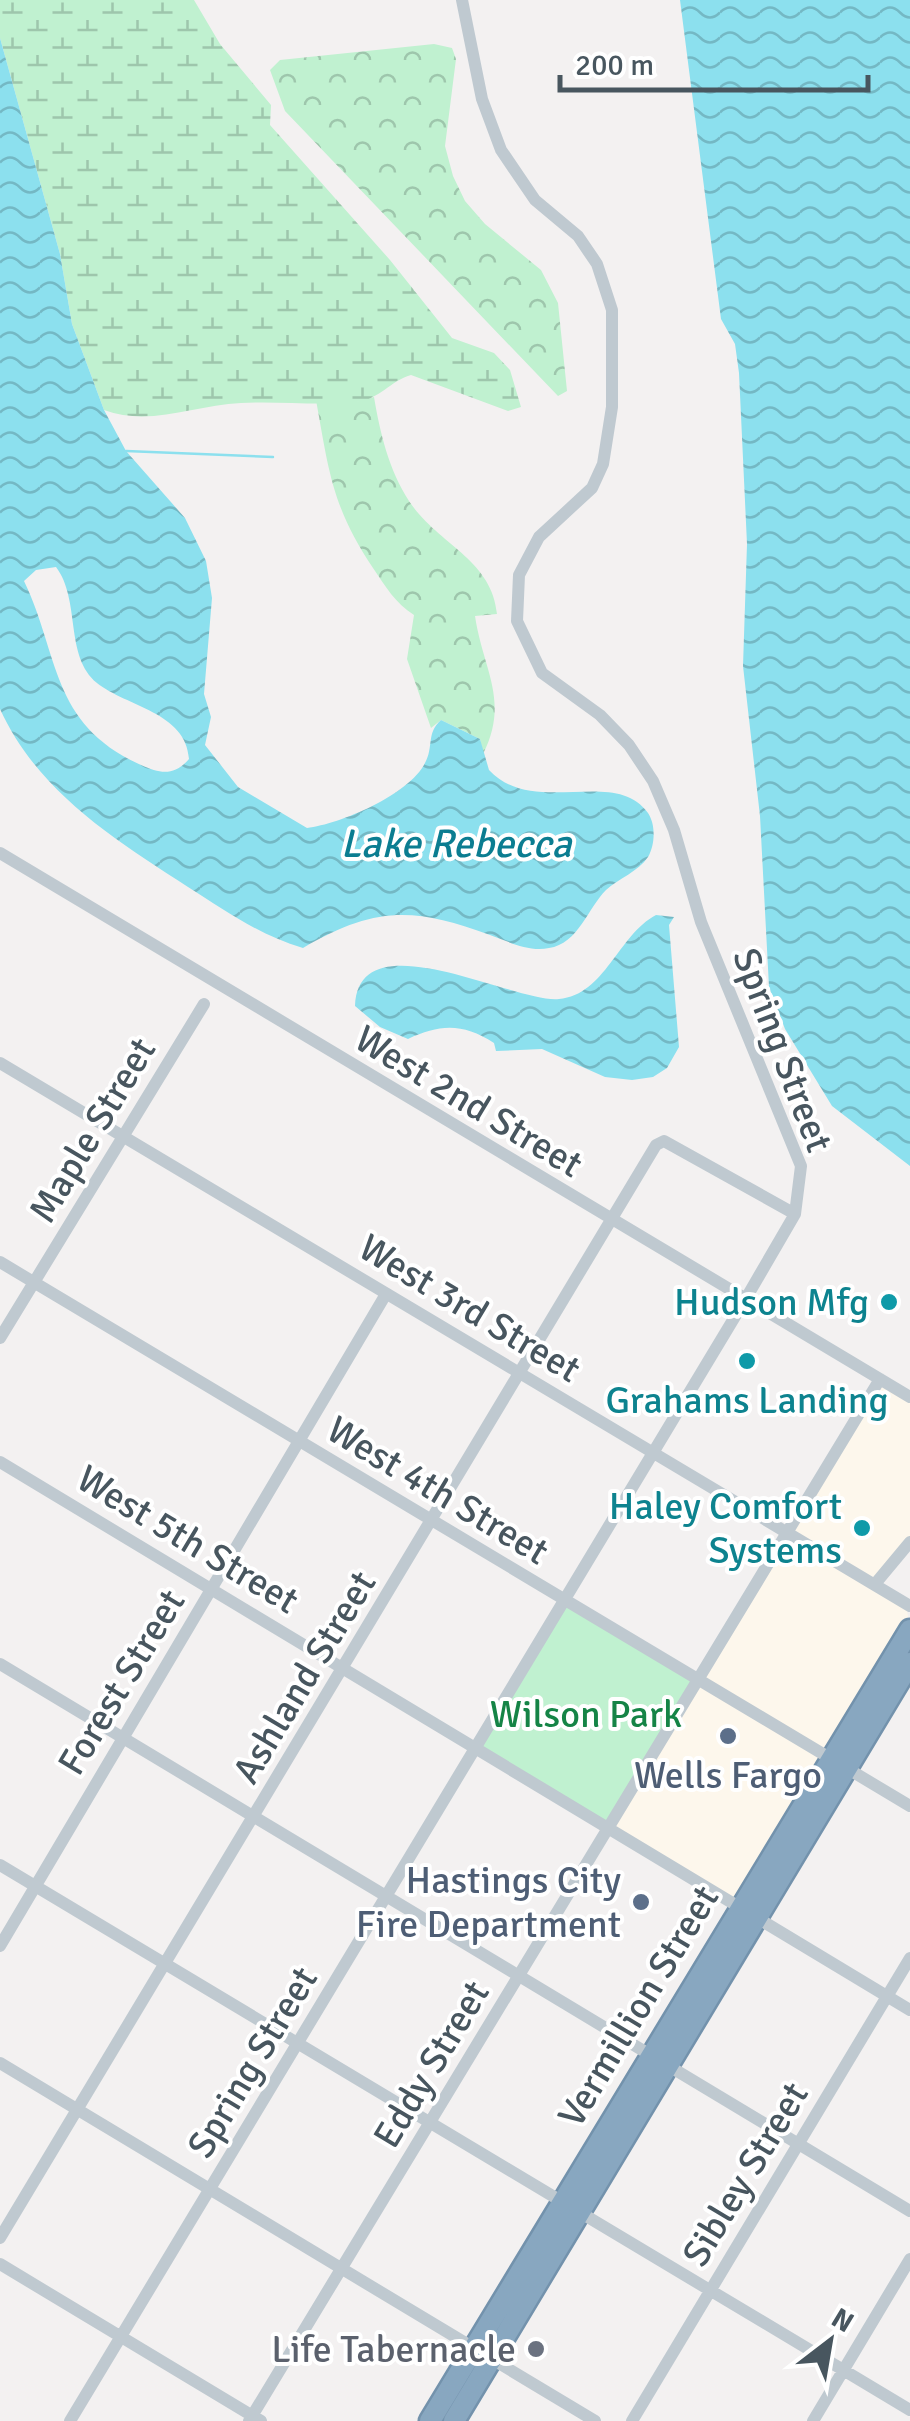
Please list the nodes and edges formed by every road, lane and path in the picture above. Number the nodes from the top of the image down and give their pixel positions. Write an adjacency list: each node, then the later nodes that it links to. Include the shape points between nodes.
1 (462, 0): 6 (street, Spring Street, via 482,98 501,150 535,200 588,250 612,310 606,454 592,488 539,536 519,576 517,621 542,673 600,715 653,781 700,922 795,1142 801,1166)
2 (0, 853): 7 (street, West 2nd Street)
3 (204, 1004): 5 (street, Maple Street)
4 (0, 1063): 5 (street, West 3rd Street)
5 (123, 1137): 9 (street, Maple Street); 10 (street, West 3rd Street)
6 (794, 1214): 7 (street, Ashland Street, via 664,1141); 11 (street, Spring Street)
7 (610, 1220): 11 (street, West 2nd Street); 13 (street, Ashland Street)
8 (0, 1262): 9 (street, West 4th Street)
9 (34, 1282): 12 (street, Maple Street); 16 (street, West 4th Street)
10 (386, 1294): 13 (street, West 3rd Street); 16 (street, Forest Street)
11 (746, 1300): 14 (street, West 2nd Street); 17 (street, Spring Street)
12 (0, 1338)
13 (520, 1372): 17 (street, West 3rd Street); 19 (street, Ashland Street)
14 (880, 1379): 15 (street, West 2nd Street); 20 (street, Eddy Street)
15 (910, 1397)
16 (299, 1441): 19 (street, West 4th Street); 23 (street, Forest Street)
17 (653, 1452): 20 (street, West 3rd Street); 24 (street, Spring Street)
18 (0, 1462): 23 (street, West 5th Street)
19 (433, 1520): 24 (street, West 4th Street); 29 (street, Ashland Street)
20 (787, 1532): 22 (street, West 3rd Street); 30 (street, Eddy Street)
21 (910, 1542): 22 (street)
22 (875, 1584): 25 (street, West 3rd Street)
23 (212, 1588): 29 (street, West 5th Street); 31 (street, Forest Street)
24 (564, 1600): 30 (street, West 4th Street); 32 (street, Spring Street)
25 (910, 1606)
26 (910, 1630): 33 (highway, Vermillion Street)
27 (910, 1663): 33 (highway, Vermillion Street)
28 (0, 1664): 31 (street)
29 (346, 1667): 32 (street, West 5th Street); 35 (street, Ashland Street)
30 (697, 1678): 33 (street, West 4th Street); 36 (street, Eddy Street)
31 (122, 1737): 35 (street); 38 (street, Forest Street)
32 (476, 1746): 36 (street, West 5th Street); 39 (street, Spring Street)
33 (838, 1764): 34 (street, West 4th Street); 40 (highway, Vermillion Street)
34 (910, 1806)
35 (254, 1816): 39 (street); 43 (street, Ashland Street)
36 (609, 1826): 40 (street, West 5th Street); 44 (street, Eddy Street)
37 (0, 1865): 38 (street)
38 (36, 1886): 41 (street, Forest Street); 43 (street)
39 (386, 1895): 44 (street); 47 (street, Spring Street)
40 (748, 1911): 45 (street, West 5th Street); 48 (highway, Vermillion Street)
41 (0, 1946)
42 (910, 1958): 45 (street, Sibley Street)
43 (167, 1962): 47 (street); 50 (street, Ashland Street)
44 (521, 1974): 48 (street); 51 (street, Eddy Street)
45 (887, 1996): 46 (street, West 5th Street); 52 (street, Sibley Street)
46 (910, 2010)
47 (297, 2043): 51 (street); 53 (street, Spring Street)
48 (660, 2059): 52 (street); 54 (highway, Vermillion Street)
49 (0, 2063): 50 (street)
50 (78, 2109): 53 (street); 56 (street, Ashland Street)
51 (430, 2123): 54 (street); 59 (street, Eddy Street)
52 (798, 2144): 55 (street); 60 (street, Sibley Street)
53 (209, 2190): 59 (street); 61 (street, Spring Street)
54 (570, 2206): 60 (street); 62 (highway, Vermillion Street)
55 (910, 2211)
56 (0, 2238)
57 (910, 2260): 63 (street)
58 (0, 2264): 61 (street)
59 (341, 2269): 62 (street); 65 (street, Eddy Street)
60 (711, 2290): 63 (street); 70 (street, Sibley Street)
61 (120, 2336): 65 (street); 66 (street, Spring Street)
62 (482, 2353): 67 (highway, Vermillion Street); 68 (highway, Vermillion Street); 69 (street)
63 (844, 2369): 64 (street); 71 (street)
64 (910, 2410)
65 (254, 2419)
66 (70, 2421)
67 (430, 2421)
68 (454, 2421)
69 (595, 2421)
70 (632, 2421)
71 (813, 2421)

